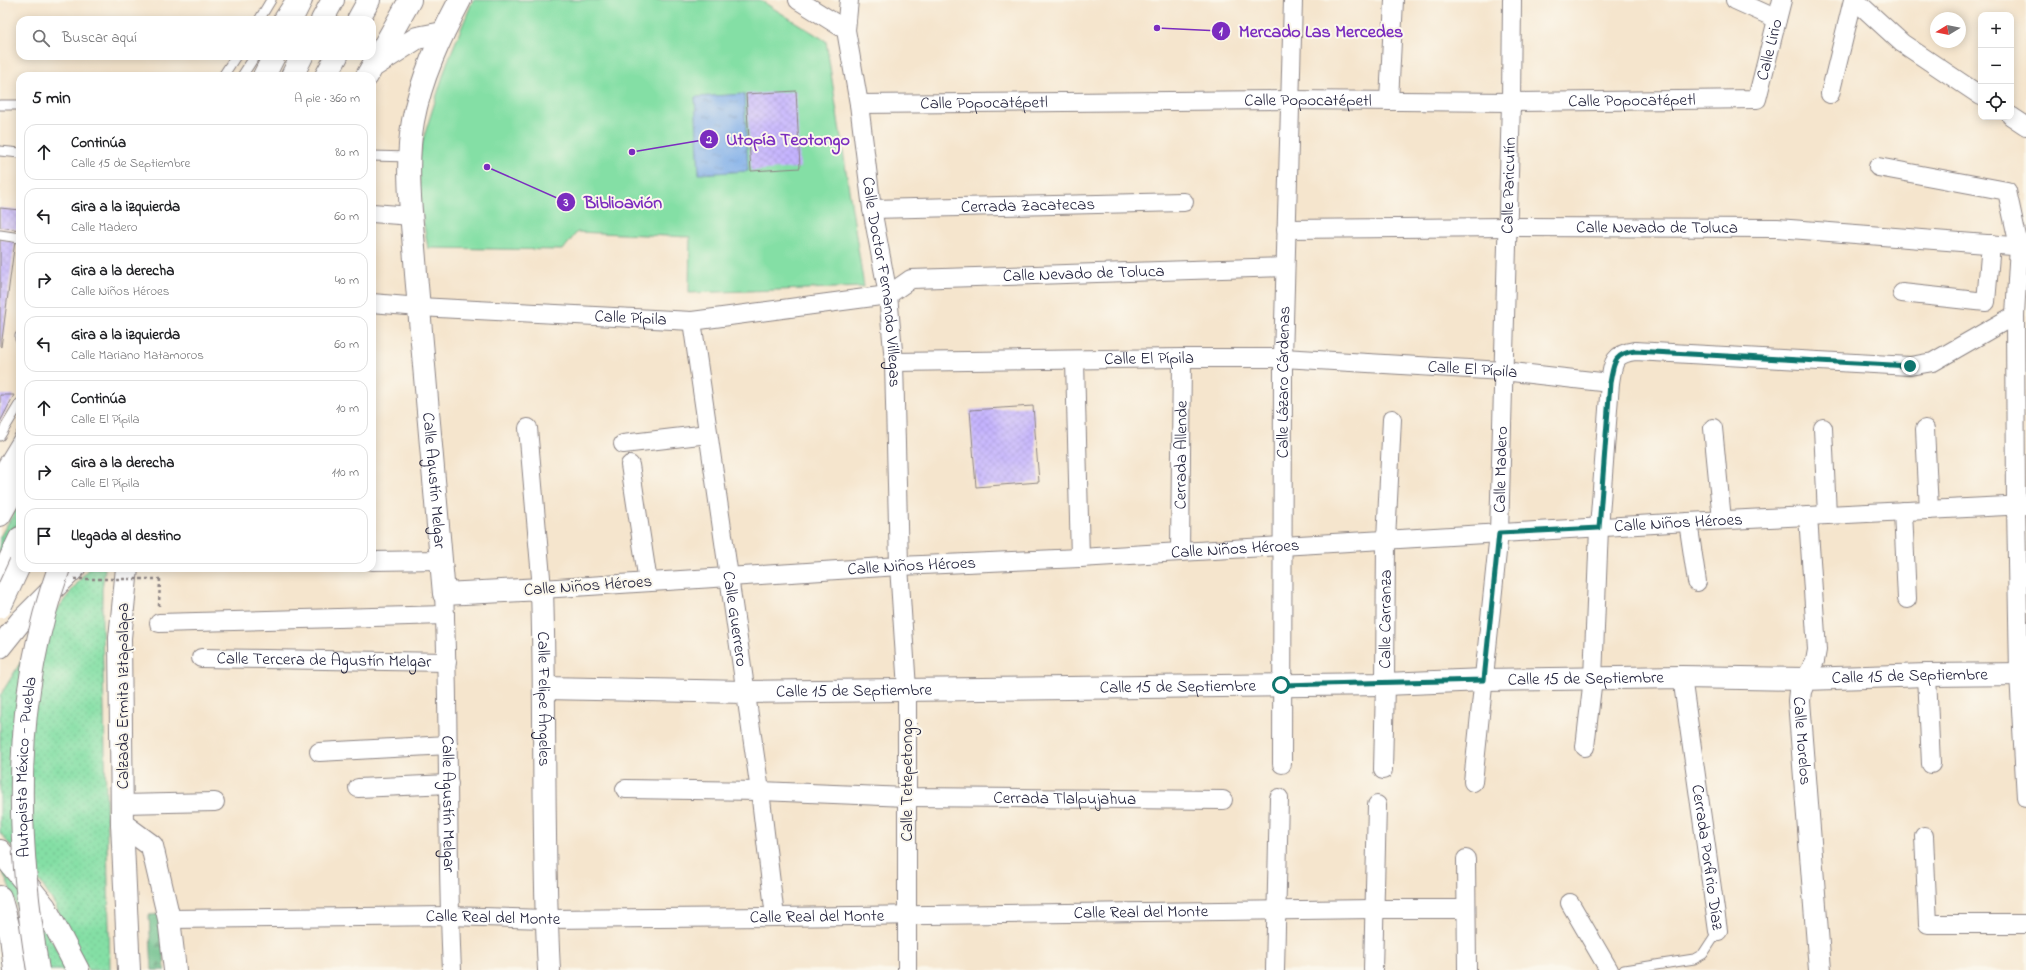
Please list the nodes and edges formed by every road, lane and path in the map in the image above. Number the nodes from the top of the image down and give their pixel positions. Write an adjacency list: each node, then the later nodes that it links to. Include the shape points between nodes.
1 (271, 0): 15 (lane)
2 (290, 0): 16 (lane)
3 (301, 0): 17 (main road)
4 (333, 0): 18 (main road)
5 (410, 0): 22 (main road)
6 (460, 0): 21 (main road, Calle Agustín Melgar)
7 (798, 0): 20 (street)
8 (848, 0): 20 (street, Calle Doctor Fernando Villegas)
9 (1293, 0): 38 (street, Calle Lázaro Cárdenas)
10 (1394, 0): 39 (street)
11 (1512, 0): 40 (street, Calle Paricutín)
12 (1735, 0): 19 (street)
13 (1782, 0): 19 (street, Calle Lirio)
14 (1854, 0): 35 (street); 36 (street, via 1902,43)
15 (261, 16)
16 (280, 16)
17 (293, 16)
18 (324, 16)
19 (1777, 20): 37 (street, Calle Lirio)
20 (846, 30): 41 (street, Calle Doctor Fernando Villegas)
21 (443, 33): 29 (main road, via 417,38); 49 (main road, Calle Agustín Melgar, via 422,85 413,121)
22 (376, 59)
23 (233, 60): 30 (lane)
24 (252, 60): 31 (lane)
25 (272, 60): 32 (main road)
26 (300, 60): 33 (main road)
27 (335, 60): 34 (main road)
28 (375, 60): 29 (main road)
29 (369, 71)
30 (226, 72)
31 (245, 72)
32 (266, 72)
33 (294, 72)
34 (328, 72)
35 (1830, 94)
36 (1978, 94)
37 (1757, 99): 40 (street, Calle Popocatépetl)
38 (1289, 100): 39 (street, Calle Popocatépetl); 41 (street, Calle Popocatépetl); 56 (street, Calle Lázaro Cárdenas)
39 (1389, 101): 40 (street, Calle Popocatépetl)
40 (1511, 102): 55 (street, Calle Paricutín)
41 (859, 104): 52 (street, Calle Doctor Fernando Villegas)
42 (0, 105): 43 (lane)
43 (16, 105)
44 (2014, 118): 45 (street)
45 (2026, 126)
46 (0, 151): 47 (lane)
47 (16, 153)
48 (376, 156): 49 (lane)
49 (409, 157): 54 (main road, Calle Agustín Melgar)
50 (1878, 167): 60 (street, via 2007,191)
51 (1184, 202): 52 (street, Cerrada Zacatecas)
52 (872, 209): 63 (street, Calle Doctor Fernando Villegas)
53 (376, 213): 54 (street)
54 (412, 216): 65 (main road, Calle Agustín Melgar)
55 (1508, 227): 56 (street, Calle Nevado de Toluca); 59 (street, Calle Nevado de Toluca, via 1777,228); 72 (street, Calle Paricutín)
56 (1286, 229): 61 (street, Calle Lázaro Cárdenas)
57 (0, 235): 58 (lane)
58 (16, 237)
59 (1992, 244): 60 (street, Calle Nevado de Toluca); 62 (street, via 1986,302)
60 (2022, 247): 66 (street)
61 (1286, 268): 63 (street, Calle Nevado de Toluca, via 911,279); 69 (street, Calle Lázaro Cárdenas)
62 (1902, 294)
63 (888, 295): 67 (street, Calle Pípila); 71 (street, Calle Doctor Fernando Villegas)
64 (376, 303): 65 (street, Calle Pípila)
65 (419, 307): 67 (street, Calle Pípila); 104 (main road, Calle Agustín Melgar)
66 (2015, 315): 73 (street, via 1933,362 1910,366 1635,351 1622,353 1614,362); 89 (street)
67 (692, 321): 80 (street, Calle Guerrero)
68 (1182, 358): 69 (street, Calle El Pípila); 70 (street, Calle El Pípila); 102 (street, Cerrada Allende)
69 (1283, 358): 72 (street, Calle El Pípila); 101 (street, Calle Lázaro Cárdenas)
70 (1075, 361): 71 (street, Calle El Pípila); 103 (street)
71 (894, 362): 106 (street, Calle Doctor Fernando Villegas)
72 (1503, 371): 73 (street, Calle El Pípila); 98 (street, Calle Madero)
73 (1610, 383): 97 (street)
74 (16, 410): 81 (lane)
75 (1392, 419): 99 (street, Calle Carranza)
76 (528, 428): 115 (street, Calle Felipe Ángeles)
77 (1713, 428): 95 (street)
78 (1823, 428): 93 (street)
79 (1925, 429): 90 (street)
80 (708, 434): 83 (street); 111 (street, Calle Guerrero)
81 (0, 436)
82 (16, 442): 86 (lane)
83 (624, 444)
84 (16, 463): 87 (main road)
85 (630, 465): 113 (street)
86 (0, 468)
87 (0, 483)
88 (16, 486): 92 (main road)
89 (2021, 505): 90 (street, Calle Niños Héroes); 123 (street)
90 (1929, 510): 91 (street, Calle Niños Héroes)
91 (1903, 511): 93 (street, Calle Niños Héroes); 116 (street)
92 (0, 515)
93 (1827, 515): 94 (street, Calle Niños Héroes)
94 (1808, 516): 95 (street, Calle Niños Héroes); 128 (street, Calle Morelos, via 1818,650)
95 (1722, 520): 96 (street, Calle Niños Héroes)
96 (1688, 522): 97 (street, Calle Niños Héroes); 114 (street)
97 (1599, 528): 98 (street, Calle Niños Héroes); 126 (street)
98 (1499, 533): 99 (street, Calle Niños Héroes); 127 (street, Calle Madero)
99 (1386, 540): 101 (street, Calle Niños Héroes); 129 (street, Calle Carranza)
100 (16, 546): 112 (main road)
101 (1282, 546): 102 (street, Calle Niños Héroes); 130 (street, Calle Lázaro Cárdenas)
102 (1180, 552): 103 (street, Calle Niños Héroes)
103 (1080, 558): 106 (street, Calle Niños Héroes)
104 (441, 560): 105 (street); 117 (main road, Calle Agustín Melgar)
105 (376, 561)
106 (900, 566): 111 (street, Calle Niños Héroes); 132 (street, Calle Tetepetongo)
107 (16, 572): 118 (main road, bridge)
108 (68, 572): 110 (path, bridge); 120 (main road); 168 (main road, Autopista México - Puebla, bridge, via 47,600 33,661 21,757 23,853 28,908)
109 (127, 572): 151 (main road, Calzada Ermita Iztapalapa, via 120,638)
110 (160, 578)
111 (729, 578): 113 (street, Calle Niños Héroes); 133 (street, Calle Guerrero)
112 (0, 580)
113 (648, 582): 115 (street, Calle Niños Héroes)
114 (1697, 582)
115 (542, 589): 117 (main road, Calle Niños Héroes); 131 (main road, Calle Felipe Ángeles)
116 (1907, 598)
117 (445, 605): 119 (street); 122 (street, Calle Agustín Melgar)
118 (0, 606)
119 (159, 623)
120 (0, 647)
121 (201, 658): 122 (street, Calle Tercera de Agustín Melgar)
122 (447, 662): 134 (street, Calle Agustín Melgar)
123 (2022, 674): 124 (main road, Calle 15 de Septiembre); 147 (street)
124 (1926, 675): 128 (main road, Calle 15 de Septiembre); 138 (street)
125 (1682, 677): 126 (main road, Calle 15 de Septiembre); 128 (main road, Calle 15 de Septiembre); 166 (street, Cerrada Porfirio Díaz)
126 (1593, 678): 127 (main road, Calle 15 de Septiembre); 135 (street)
127 (1484, 680): 129 (main road, Calle 15 de Septiembre); 140 (street, Calle Madero)
128 (1805, 680): 180 (main road, Calle Morelos, via 1799,701)
129 (1385, 684): 130 (main road, Calle 15 de Septiembre); 139 (street, Calle Carranza)
130 (1281, 685): 132 (main road, Calle 15 de Septiembre); 137 (street, Calle Lázaro Cárdenas)
131 (545, 688): 133 (main road, Calle 15 de Septiembre); 164 (main road, Calle Felipe Ángeles)
132 (907, 689): 133 (main road, Calle 15 de Septiembre); 145 (street, Calle Tetepetongo)
133 (745, 692): 144 (street, Calle Guerrero)
134 (448, 745): 136 (street); 141 (street, Calle Agustín Melgar)
135 (1585, 747)
136 (319, 752)
137 (1282, 764)
138 (1931, 764)
139 (1383, 770)
140 (1473, 782)
141 (449, 784): 142 (street); 160 (street, Calle Agustín Melgar)
142 (358, 788)
143 (625, 789): 144 (street)
144 (760, 791): 145 (street, Cerrada Tlalpujahua); 162 (street, Calle Guerrero)
145 (907, 797): 148 (street, Cerrada Tlalpujahua); 161 (street, Calle Tetepetongo)
146 (1279, 798): 159 (street)
147 (2026, 798)
148 (1223, 800)
149 (215, 802): 151 (street)
150 (1377, 805): 157 (street)
151 (122, 814): 163 (main road, via 152,846); 170 (main road, Calzada Ermita Iztapalapa)
152 (1924, 836): 165 (street, via 1928,924)
153 (0, 851): 169 (main road, via 46,907)
154 (1466, 859): 158 (street)
155 (0, 897): 167 (main road, via 11,936)
156 (1570, 903): 178 (street)
157 (1374, 909): 158 (street, Calle Real del Monte); 159 (street, Calle Real del Monte); 176 (street)
158 (1465, 909): 177 (street)
159 (1276, 910): 161 (street, Calle Real del Monte); 175 (street)
160 (450, 916): 163 (street, Calle Real del Monte); 164 (street, Calle Real del Monte); 172 (street, Calle Agustín Melgar)
161 (907, 916): 162 (street, Calle Real del Monte); 174 (street, Calle Tetepetongo)
162 (775, 917): 164 (street, Calle Real del Monte)
163 (169, 919): 171 (main road)
164 (546, 919): 173 (main road, Calle Felipe Ángeles)
165 (2026, 924)
166 (1718, 932): 179 (lane, Cerrada Porfirio Díaz, via 1702,954 1694,959)
167 (15, 970)
168 (38, 970)
169 (78, 970)
170 (129, 970)
171 (175, 970)
172 (452, 970)
173 (549, 970)
174 (907, 970)
175 (1275, 970)
176 (1373, 970)
177 (1467, 970)
178 (1609, 970)
179 (1624, 970)
180 (1820, 970)

